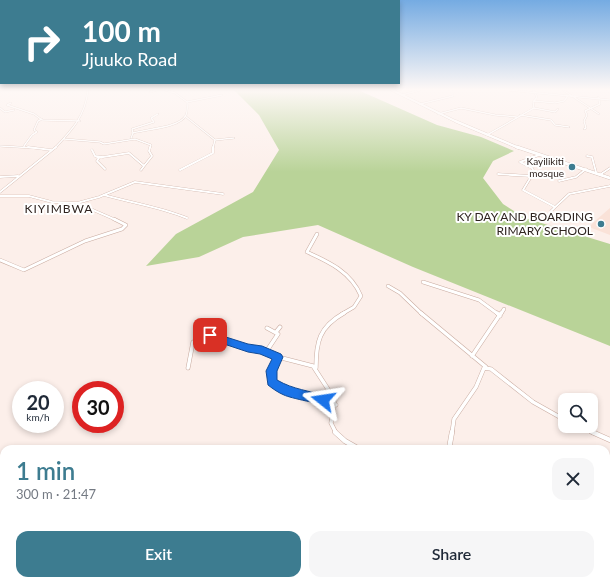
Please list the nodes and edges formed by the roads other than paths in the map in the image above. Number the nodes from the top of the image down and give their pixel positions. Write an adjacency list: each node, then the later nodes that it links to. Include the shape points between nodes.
1 (82, 117): 10 (street)
2 (152, 117): 13 (street, via 154,122 132,130)
3 (184, 117): 13 (street, via 170,125)
4 (187, 117): 18 (street)
5 (446, 117): 14 (main road)
6 (517, 117): 14 (street)
7 (534, 117): 11 (street)
8 (586, 117): 12 (street)
9 (42, 119): 10 (street); 20 (street, via 38,121 34,130 37,132 32,134)
10 (80, 121): 16 (street)
11 (569, 127)
12 (584, 129)
13 (133, 134): 17 (street)
14 (487, 135): 23 (main road)
15 (234, 138): 18 (street)
16 (64, 139): 17 (street, via 104,144); 21 (street)
17 (129, 139): 26 (street, via 135,138 151,145 148,150 152,156)
18 (215, 140): 31 (street, via 213,152)
19 (0, 146): 20 (street)
20 (24, 146): 21 (street)
21 (51, 150): 35 (street)
22 (92, 150): 24 (street)
23 (539, 155): 29 (main road); 36 (street, via 520,162 533,169 534,173)
24 (95, 156): 26 (street, via 129,153); 28 (street, via 99,158 98,164)
25 (587, 156): 32 (street, via 592,157)
26 (144, 166): 30 (street)
27 (610, 168): 34 (street)
28 (105, 169)
29 (587, 169): 32 (main road); 39 (street, via 576,177)
30 (141, 170)
31 (180, 170)
32 (596, 172): 34 (main road)
33 (498, 174): 36 (street)
34 (601, 174): 38 (main road)
35 (19, 176): 37 (street); 41 (street)
36 (530, 176): 46 (street, via 523,190)
37 (0, 177)
38 (610, 178)
39 (559, 181)
40 (610, 186): 46 (street, via 569,194)
41 (0, 192)
42 (223, 194): 43 (street, via 135,182)
43 (104, 195): 45 (street); 48 (street, via 136,204 166,208)
44 (0, 196): 45 (street, via 29,196 52,202)
45 (77, 202): 50 (street, via 126,225 122,229 77,245 24,270)
46 (555, 207): 47 (street)
47 (551, 211)
48 (187, 218)
49 (318, 234): 63 (street, via 306,252 336,265 358,289 361,296 354,306 336,317 318,338)
50 (0, 260)
51 (424, 282): 54 (street, via 479,300)
52 (388, 286): 59 (street, via 400,293 425,318)
53 (504, 309): 54 (street)
54 (500, 316): 59 (street)
55 (280, 327): 57 (street)
56 (267, 328): 57 (street)
57 (276, 332): 58 (street, via 278,334)
58 (266, 352): 60 (street); 62 (street, via 210,335 193,342)
59 (472, 356): 61 (street)
60 (278, 357): 63 (street); 64 (street, via 272,371 272,382 289,392 311,396)
61 (486, 367): 65 (street, via 533,402); 69 (street, via 482,369 476,387 454,419)
62 (188, 368)
63 (316, 368): 64 (street)
64 (336, 405): 68 (street, via 331,420 332,426 337,434)
65 (558, 416)
66 (594, 433): 67 (street)
67 (610, 440)
68 (353, 445)
69 (450, 445)

